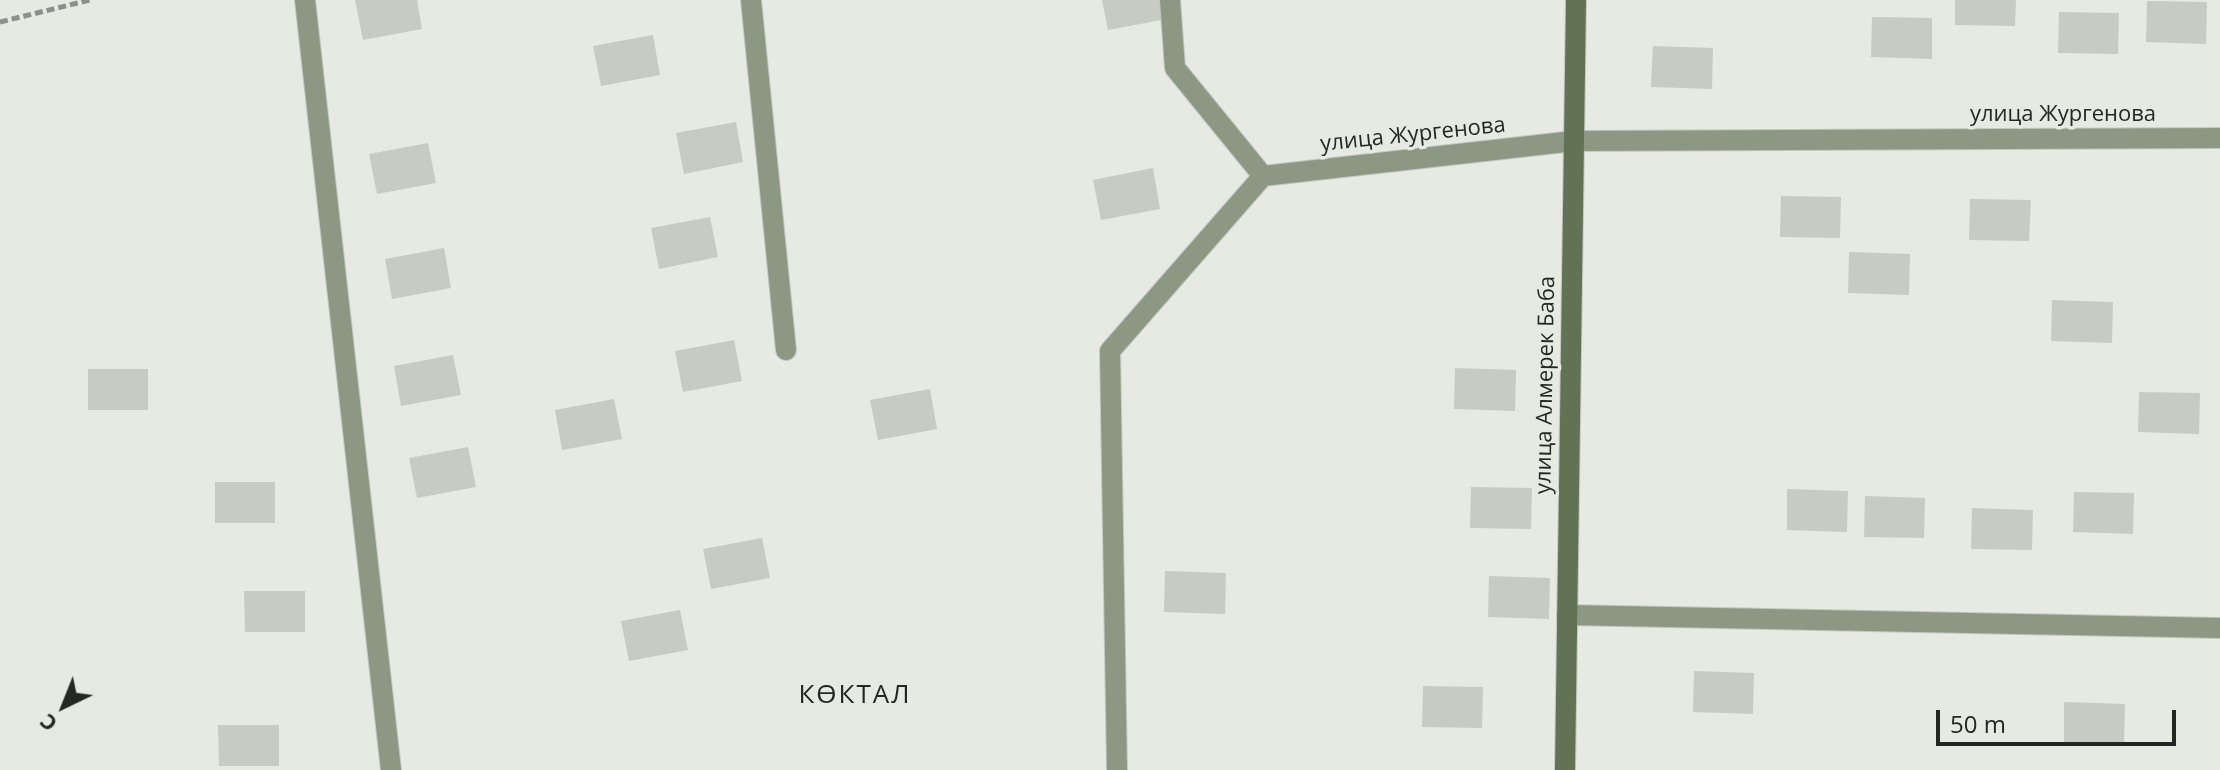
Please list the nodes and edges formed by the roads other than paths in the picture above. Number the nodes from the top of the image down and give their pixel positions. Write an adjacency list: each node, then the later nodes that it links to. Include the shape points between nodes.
1 (305, 0): 11 (street)
2 (751, 0): 8 (street)
3 (1170, 0): 7 (street, via 1175,68)
4 (1576, 0): 6 (street, улица Алмерек Баба)
5 (2220, 138): 6 (street, улица Жургенова)
6 (1574, 141): 7 (street, улица Жургенова); 9 (street, улица Алмерек Баба)
7 (1263, 176): 12 (street, via 1110,351)
8 (786, 350)
9 (1567, 615): 10 (street); 13 (street, улица Алмерек Баба)
10 (2220, 628)
11 (391, 770)
12 (1117, 770)
13 (1565, 770)

